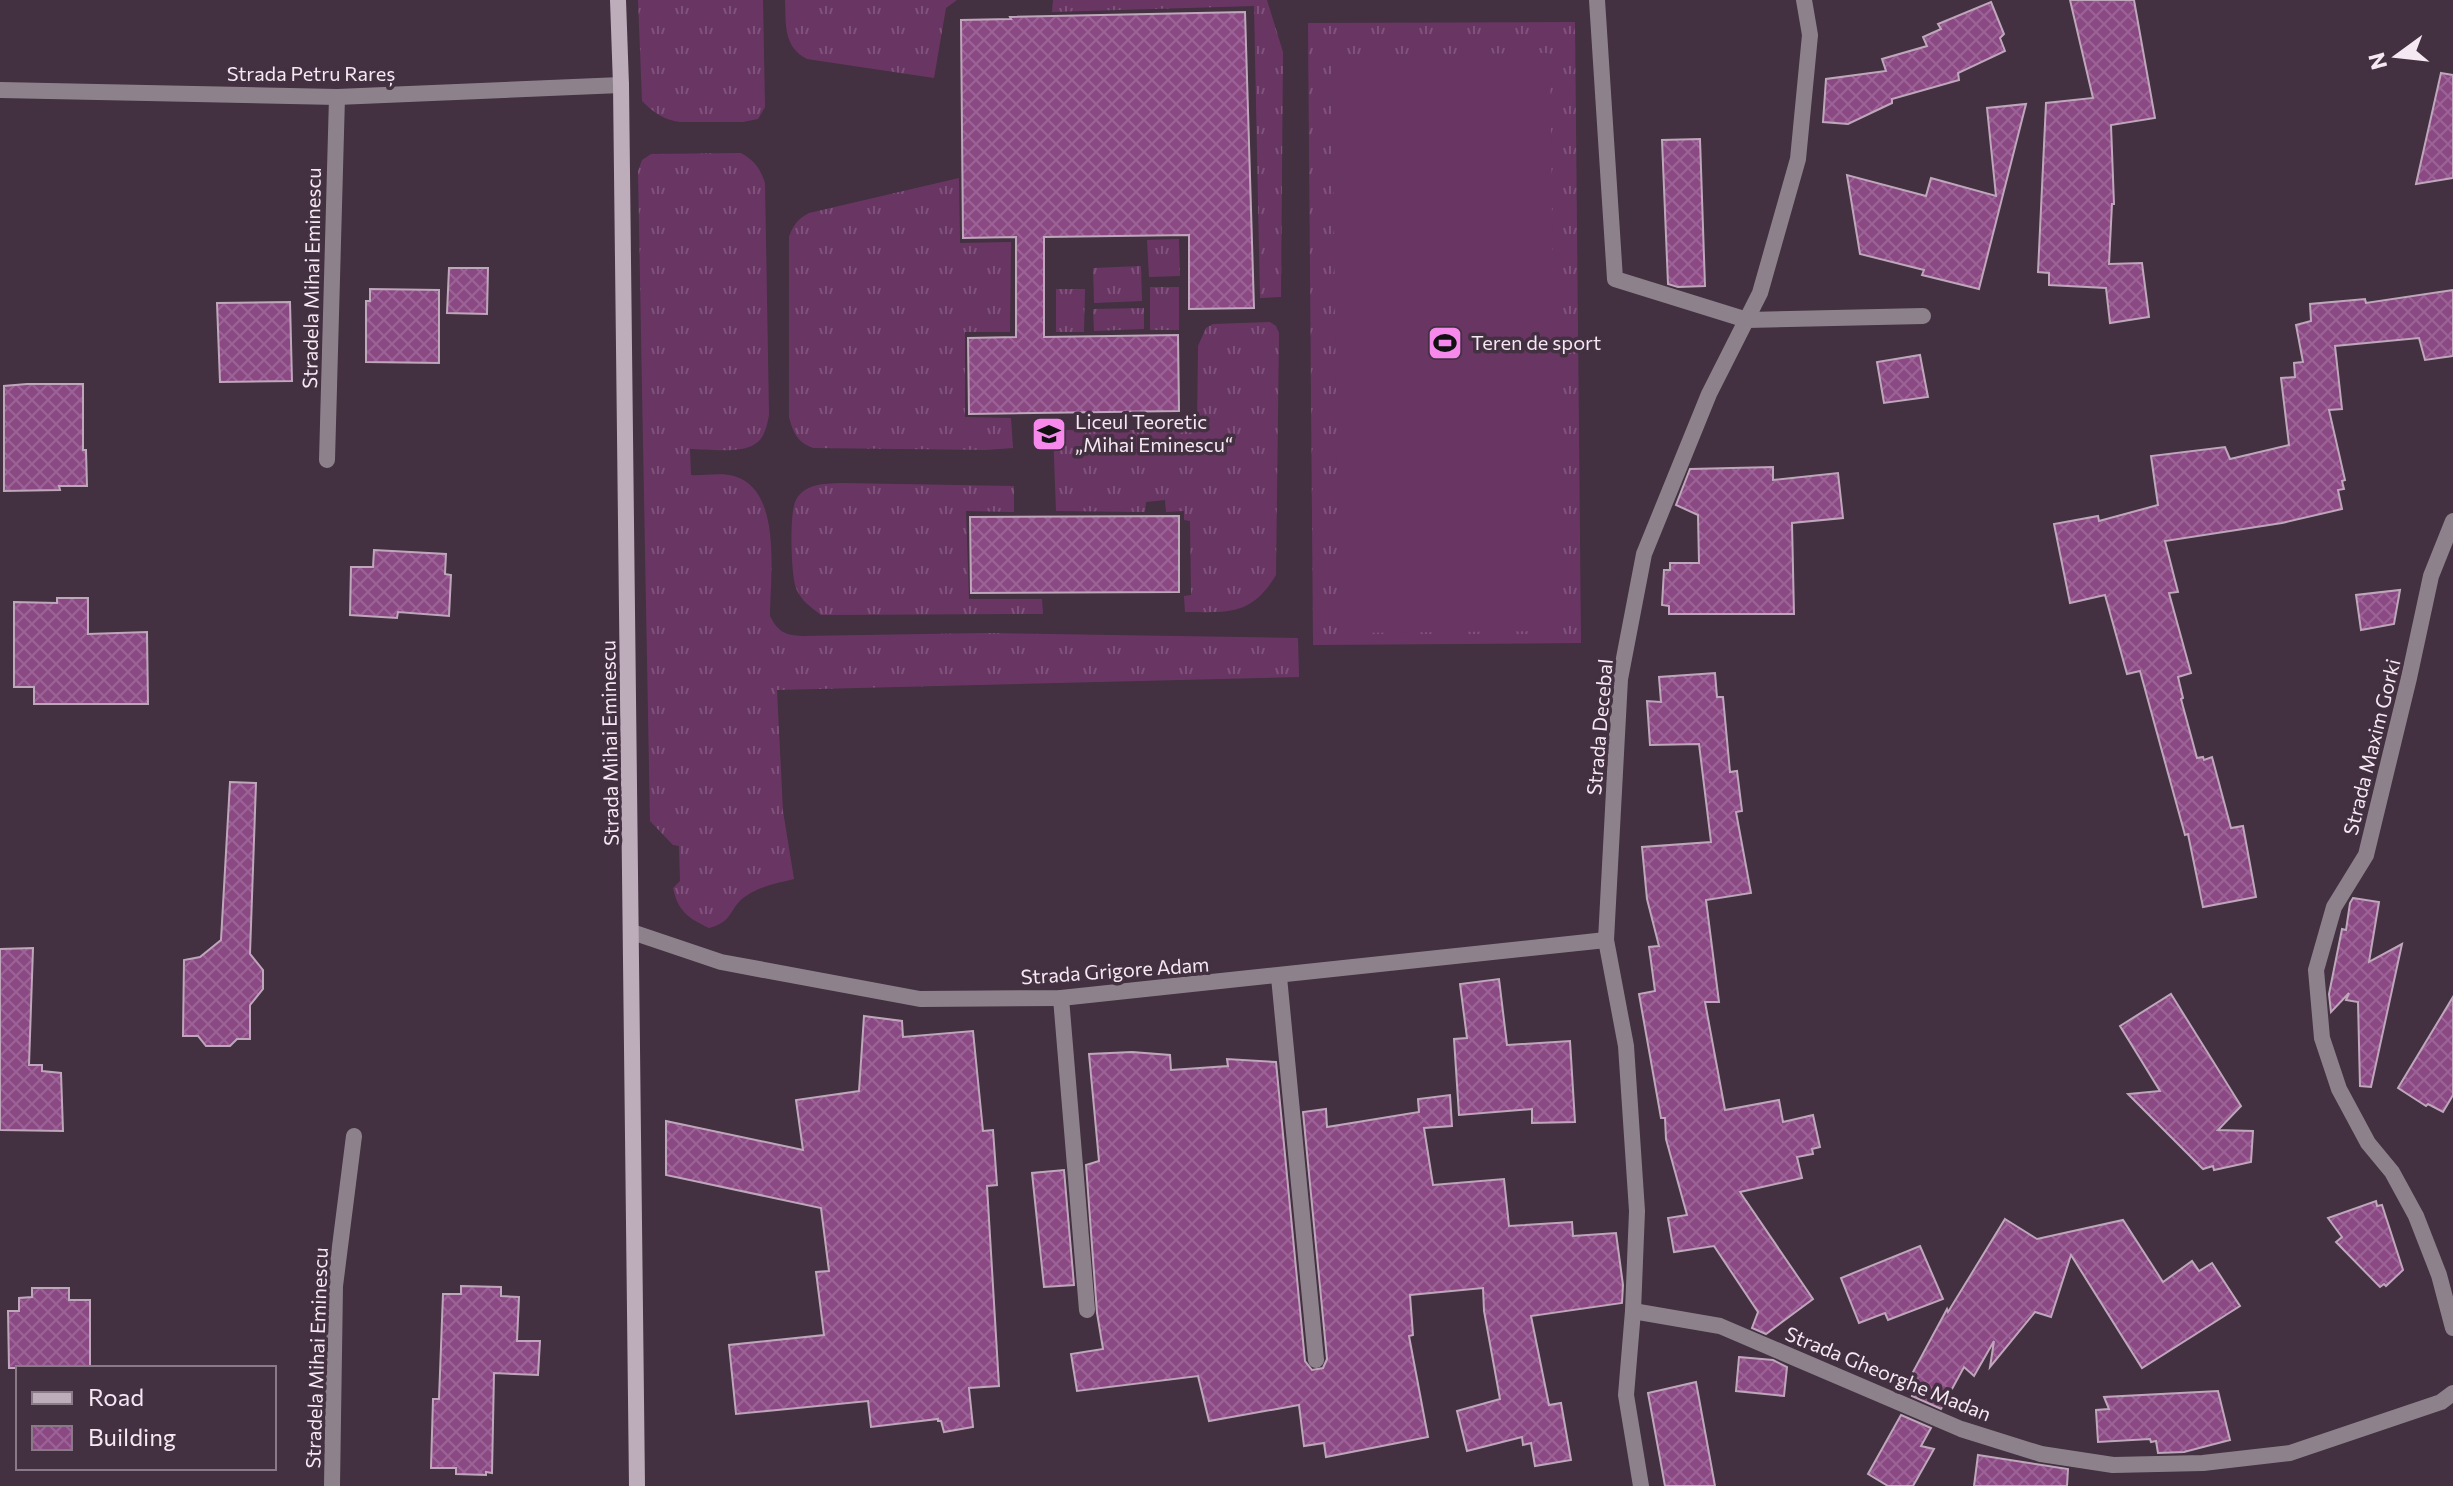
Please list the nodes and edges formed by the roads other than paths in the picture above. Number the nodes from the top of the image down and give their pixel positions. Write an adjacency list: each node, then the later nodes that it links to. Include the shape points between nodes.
1 (618, 0): 4 (main road, Strada Mihai Eminescu)
2 (1597, 0): 8 (street, via 1615,279)
3 (1804, 0): 8 (street, Strada Decebal, via 1810,35 1798,159 1760,293)
4 (621, 85): 6 (street, Strada Petru Rareș); 11 (main road, Strada Mihai Eminescu)
5 (0, 90): 6 (street, Strada Petru Rareș)
6 (337, 97): 9 (street, Stradela Mihai Eminescu)
7 (1923, 316): 8 (street)
8 (1747, 320): 12 (street, Strada Decebal, via 1709,394 1644,554 1620,679)
9 (327, 460)
10 (2453, 521): 18 (street, Strada Maxim Gorki, via 2431,576 2366,855 2334,907 2316,970 2322,1038 2339,1089 2416,1216)
11 (632, 932): 14 (street, Strada Grigore Adam, via 721,962 920,999); 22 (main road, Strada Mihai Eminescu)
12 (1606, 940): 13 (street, Strada Grigore Adam); 17 (street, Strada Decebal, via 1626,1046 1637,1211)
13 (1279, 977): 14 (street, Strada Grigore Adam); 19 (street)
14 (1061, 998): 16 (street)
15 (354, 1136): 21 (street, Stradela Mihai Eminescu, via 335,1286)
16 (1087, 1310)
17 (1633, 1311): 20 (street, Strada Gheorghe Madan, via 1720,1326 1961,1429 2041,1454 2113,1465 2203,1463 2290,1453 2441,1402); 23 (street, Strada Decebal, via 1626,1395)
18 (2453, 1328)
19 (1316, 1360)
20 (2453, 1393)
21 (332, 1486)
22 (637, 1486)
23 (1641, 1486)

